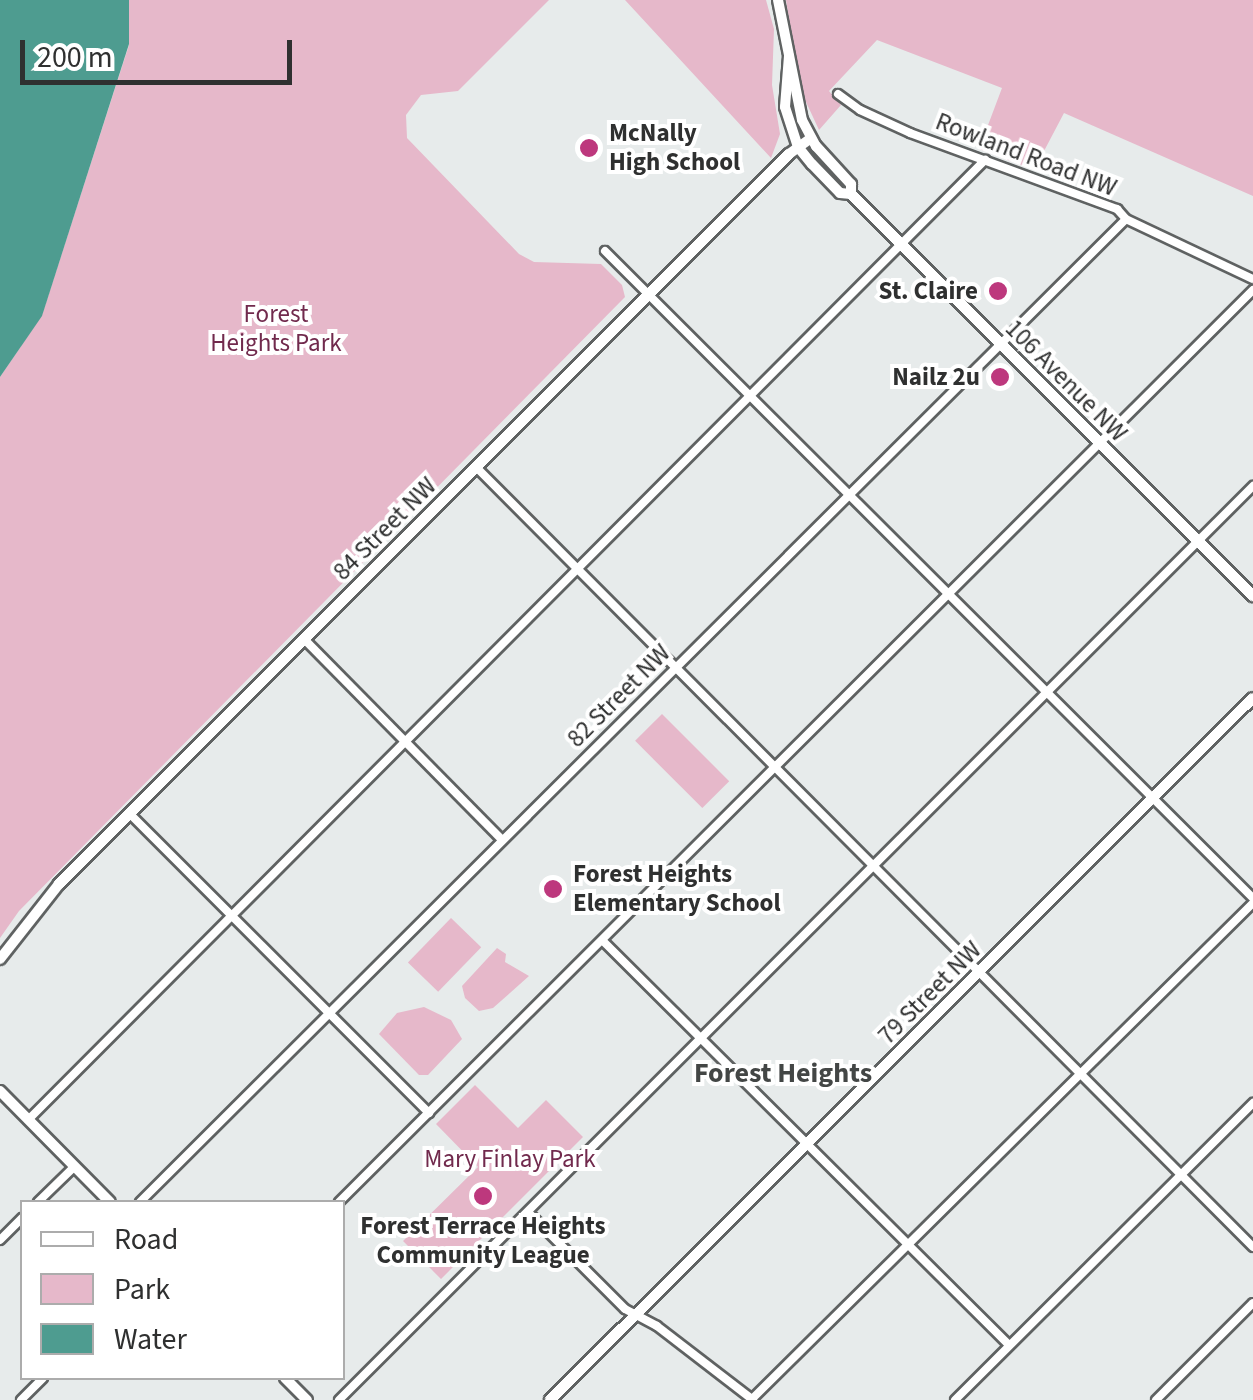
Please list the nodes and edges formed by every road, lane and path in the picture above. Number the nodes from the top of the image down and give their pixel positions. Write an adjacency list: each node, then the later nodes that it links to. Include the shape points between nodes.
1 (778, 0): 2 (main road)
2 (788, 56): 4 (main road); 5 (main road, via 784,99)
3 (838, 94): 6 (street, Rowland Road NW, via 910,133)
4 (811, 138): 5 (main road, 84 Street NW); 7 (main road, 106 Avenue NW, via 852,184)
5 (798, 146): 7 (main road, 106 Avenue NW, via 840,193); 13 (main road, 84 Street NW)
6 (985, 160): 8 (street, Rowland Road NW); 9 (street)
7 (851, 194): 9 (main road, 106 Avenue NW)
8 (1126, 218): 11 (street, Rowland Road NW); 14 (street, 82 Street NW)
9 (902, 244): 14 (main road, 106 Avenue NW); 15 (street)
10 (605, 251): 13 (street)
11 (1253, 279)
12 (1253, 290): 16 (street)
13 (648, 295): 15 (street); 17 (main road, 84 Street NW)
14 (1000, 343): 16 (main road, 106 Avenue NW); 19 (street, 82 Street NW)
15 (750, 397): 19 (street); 21 (street)
16 (1100, 442): 20 (main road, 106 Avenue NW); 22 (street)
17 (476, 467): 21 (street); 24 (main road, 84 Street NW)
18 (1253, 486): 20 (street)
19 (848, 494): 22 (street); 25 (street, 82 Street NW)
20 (1198, 541): 23 (main road, 106 Avenue NW); 26 (street)
21 (578, 569): 25 (street); 28 (street)
22 (949, 595): 26 (street); 29 (street)
23 (1253, 596)
24 (304, 638): 28 (street); 31 (main road, 84 Street NW)
25 (676, 668): 29 (street); 32 (street, 82 Street NW)
26 (1047, 693): 30 (street); 33 (street)
27 (1253, 698): 30 (main road, 79 Street NW)
28 (405, 741): 32 (street); 35 (street)
29 (776, 768): 33 (street); 36 (street)
30 (1153, 798): 34 (street); 38 (main road, 79 Street NW)
31 (130, 814): 35 (street); 37 (main road, 84 Street NW, via 59,884)
32 (502, 840): 39 (street, 82 Street NW)
33 (874, 866): 38 (street); 40 (street)
34 (1253, 901): 41 (street)
35 (231, 915): 39 (street); 45 (street)
36 (603, 941): 40 (street); 44 (street)
37 (0, 959)
38 (978, 972): 41 (street); 46 (main road, 79 Street NW)
39 (330, 1014): 44 (street); 51 (street, 82 Street NW)
40 (700, 1038): 46 (street); 53 (street)
41 (1080, 1073): 48 (street); 56 (street)
42 (0, 1092): 45 (main road)
43 (1253, 1102): 48 (street)
44 (429, 1113): 52 (street)
45 (28, 1120): 47 (main road)
46 (806, 1144): 56 (street); 59 (main road, 79 Street NW)
47 (74, 1167): 49 (street); 50 (main road)
48 (1181, 1174): 57 (street); 60 (street)
49 (40, 1200)
50 (108, 1200)
51 (142, 1200)
52 (342, 1200)
53 (528, 1212): 59 (street); 65 (street)
54 (20, 1220): 55 (street)
55 (0, 1240)
56 (907, 1245): 60 (street); 67 (street)
57 (1253, 1247)
58 (1253, 1303): 69 (street)
59 (635, 1315): 66 (main road, 79 Street NW); 67 (street)
60 (1009, 1345): 68 (street)
61 (41, 1380): 63 (street)
62 (287, 1380): 64 (main road)
63 (20, 1400)
64 (307, 1400)
65 (339, 1400)
66 (550, 1400)
67 (753, 1400)
68 (954, 1400)
69 (1156, 1400)

